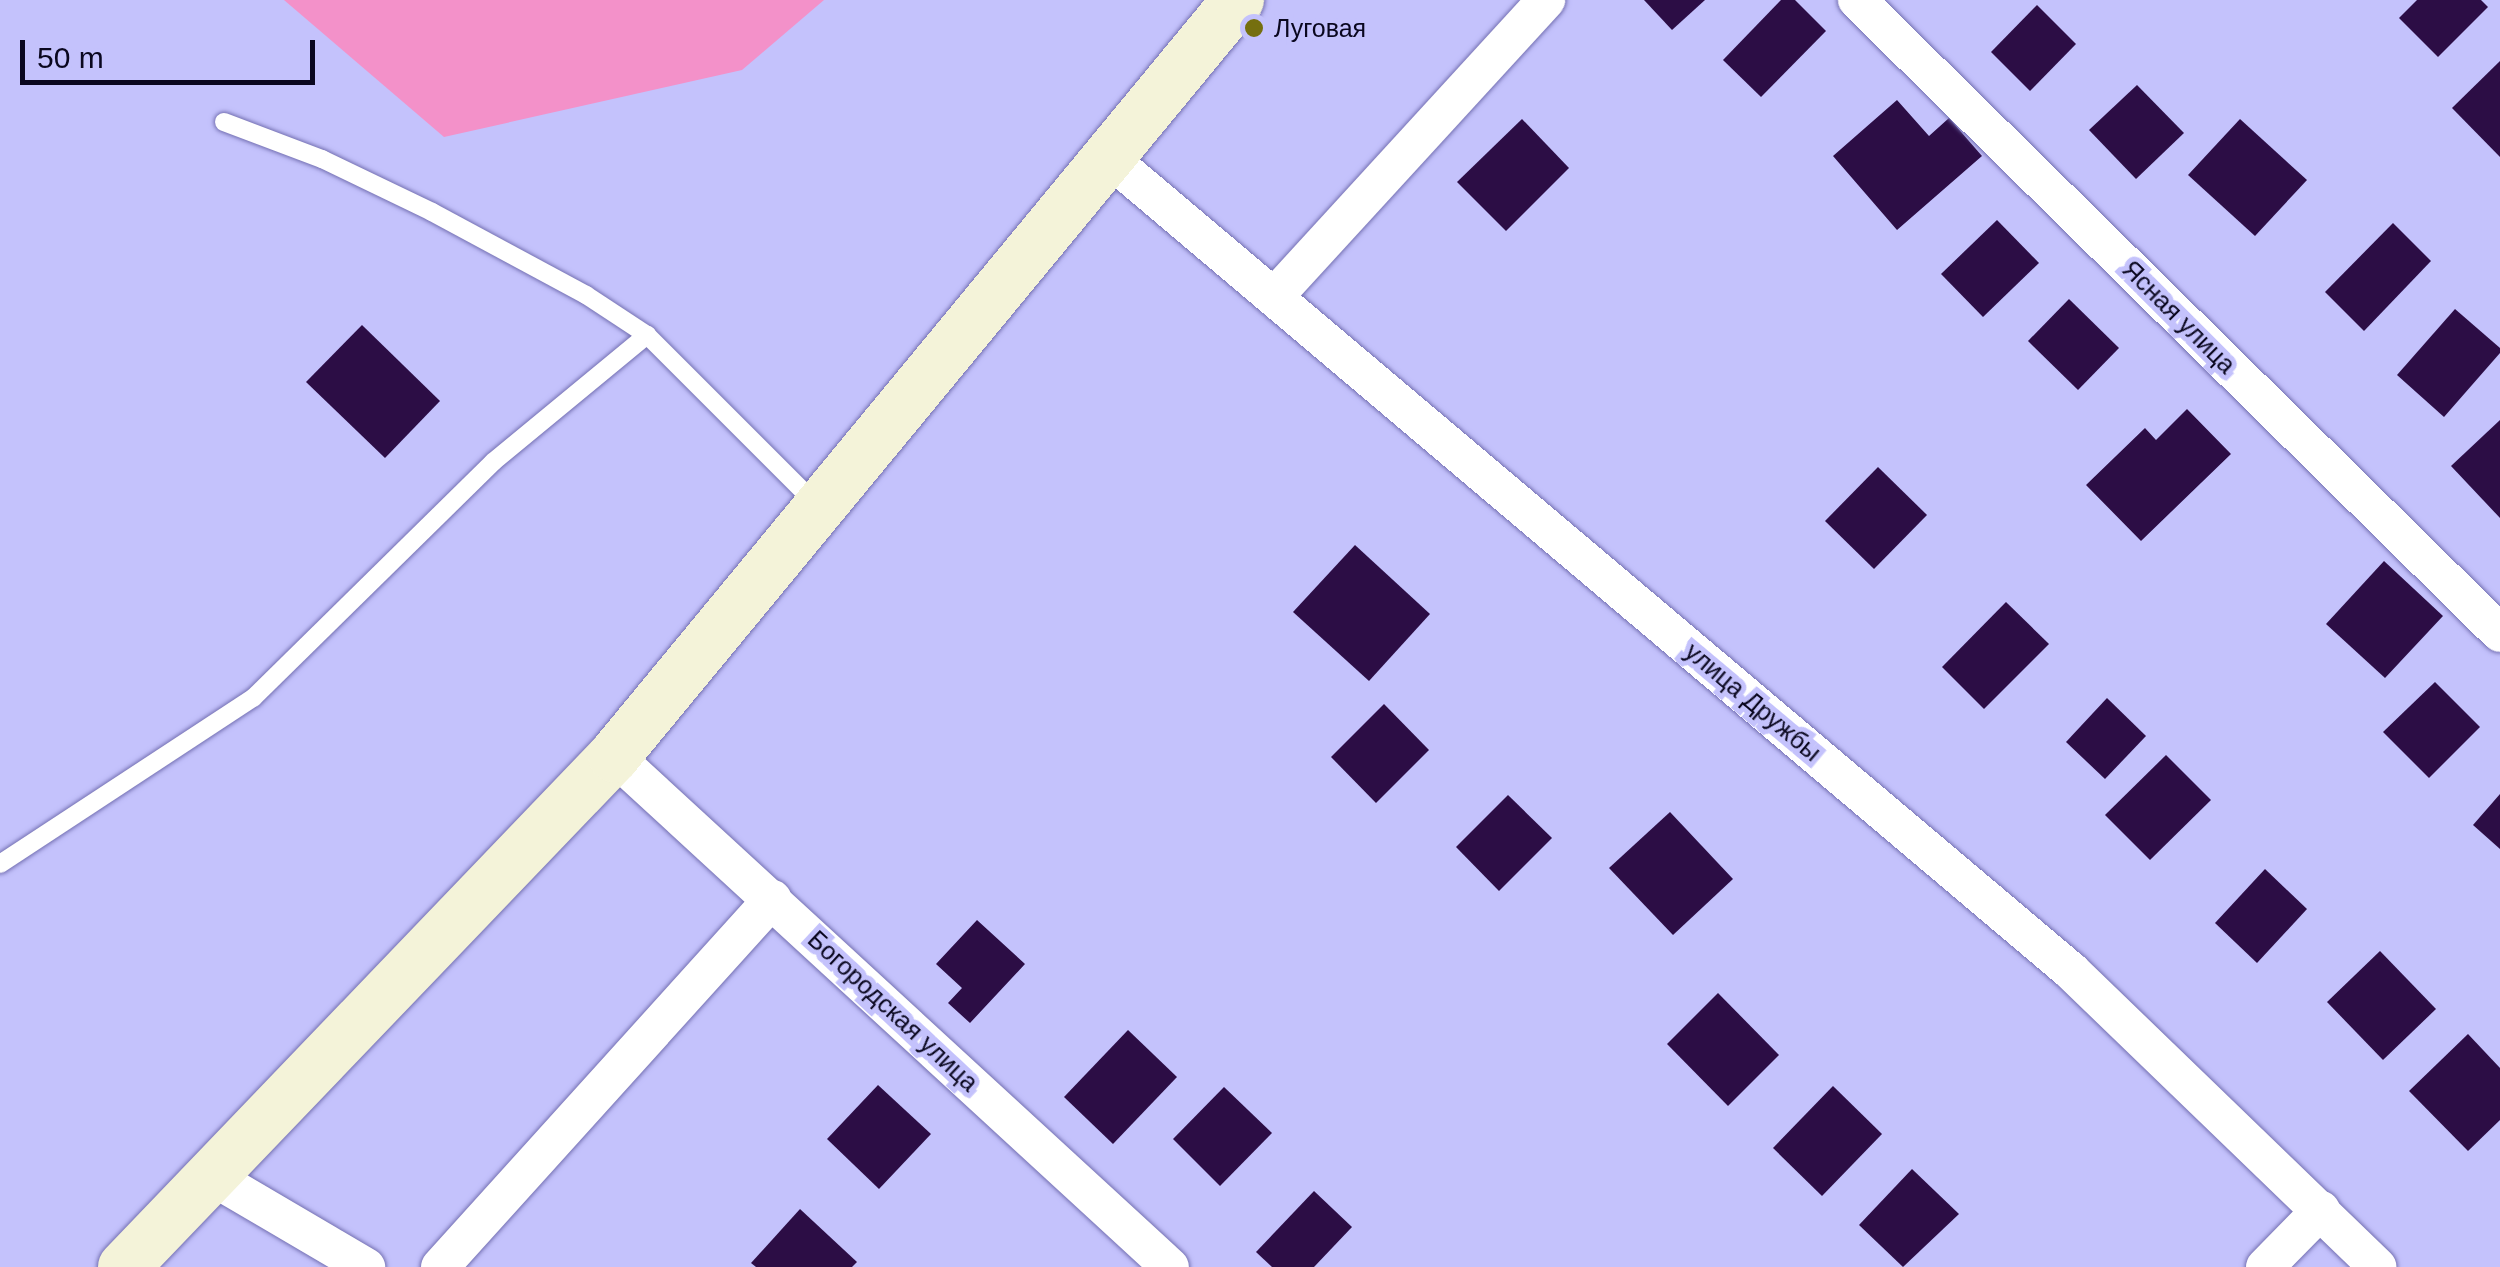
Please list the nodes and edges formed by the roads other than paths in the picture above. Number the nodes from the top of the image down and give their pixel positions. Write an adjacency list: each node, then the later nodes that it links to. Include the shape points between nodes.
1 (1238, 0): 5 (main road)
2 (1546, 0): 6 (street)
3 (1857, 0): 9 (street, Ясная улица)
4 (224, 122): 7 (lane, via 432,212)
5 (1109, 158): 6 (street, улица Дружбы); 8 (main road)
6 (1274, 297): 14 (street, улица Дружбы, via 2070,971)
7 (647, 335): 8 (lane); 11 (lane, via 493,462 253,698)
8 (820, 508): 10 (main road)
9 (2500, 634)
10 (614, 756): 12 (street, Богородская улица); 13 (main road)
11 (0, 864)
12 (773, 900): 17 (street); 18 (street, Богородская улица)
13 (211, 1176): 15 (main road); 16 (street)
14 (2321, 1210): 19 (street); 20 (street, улица Дружбы)
15 (124, 1267)
16 (366, 1267)
17 (440, 1267)
18 (1170, 1267)
19 (2265, 1267)
20 (2378, 1267)

